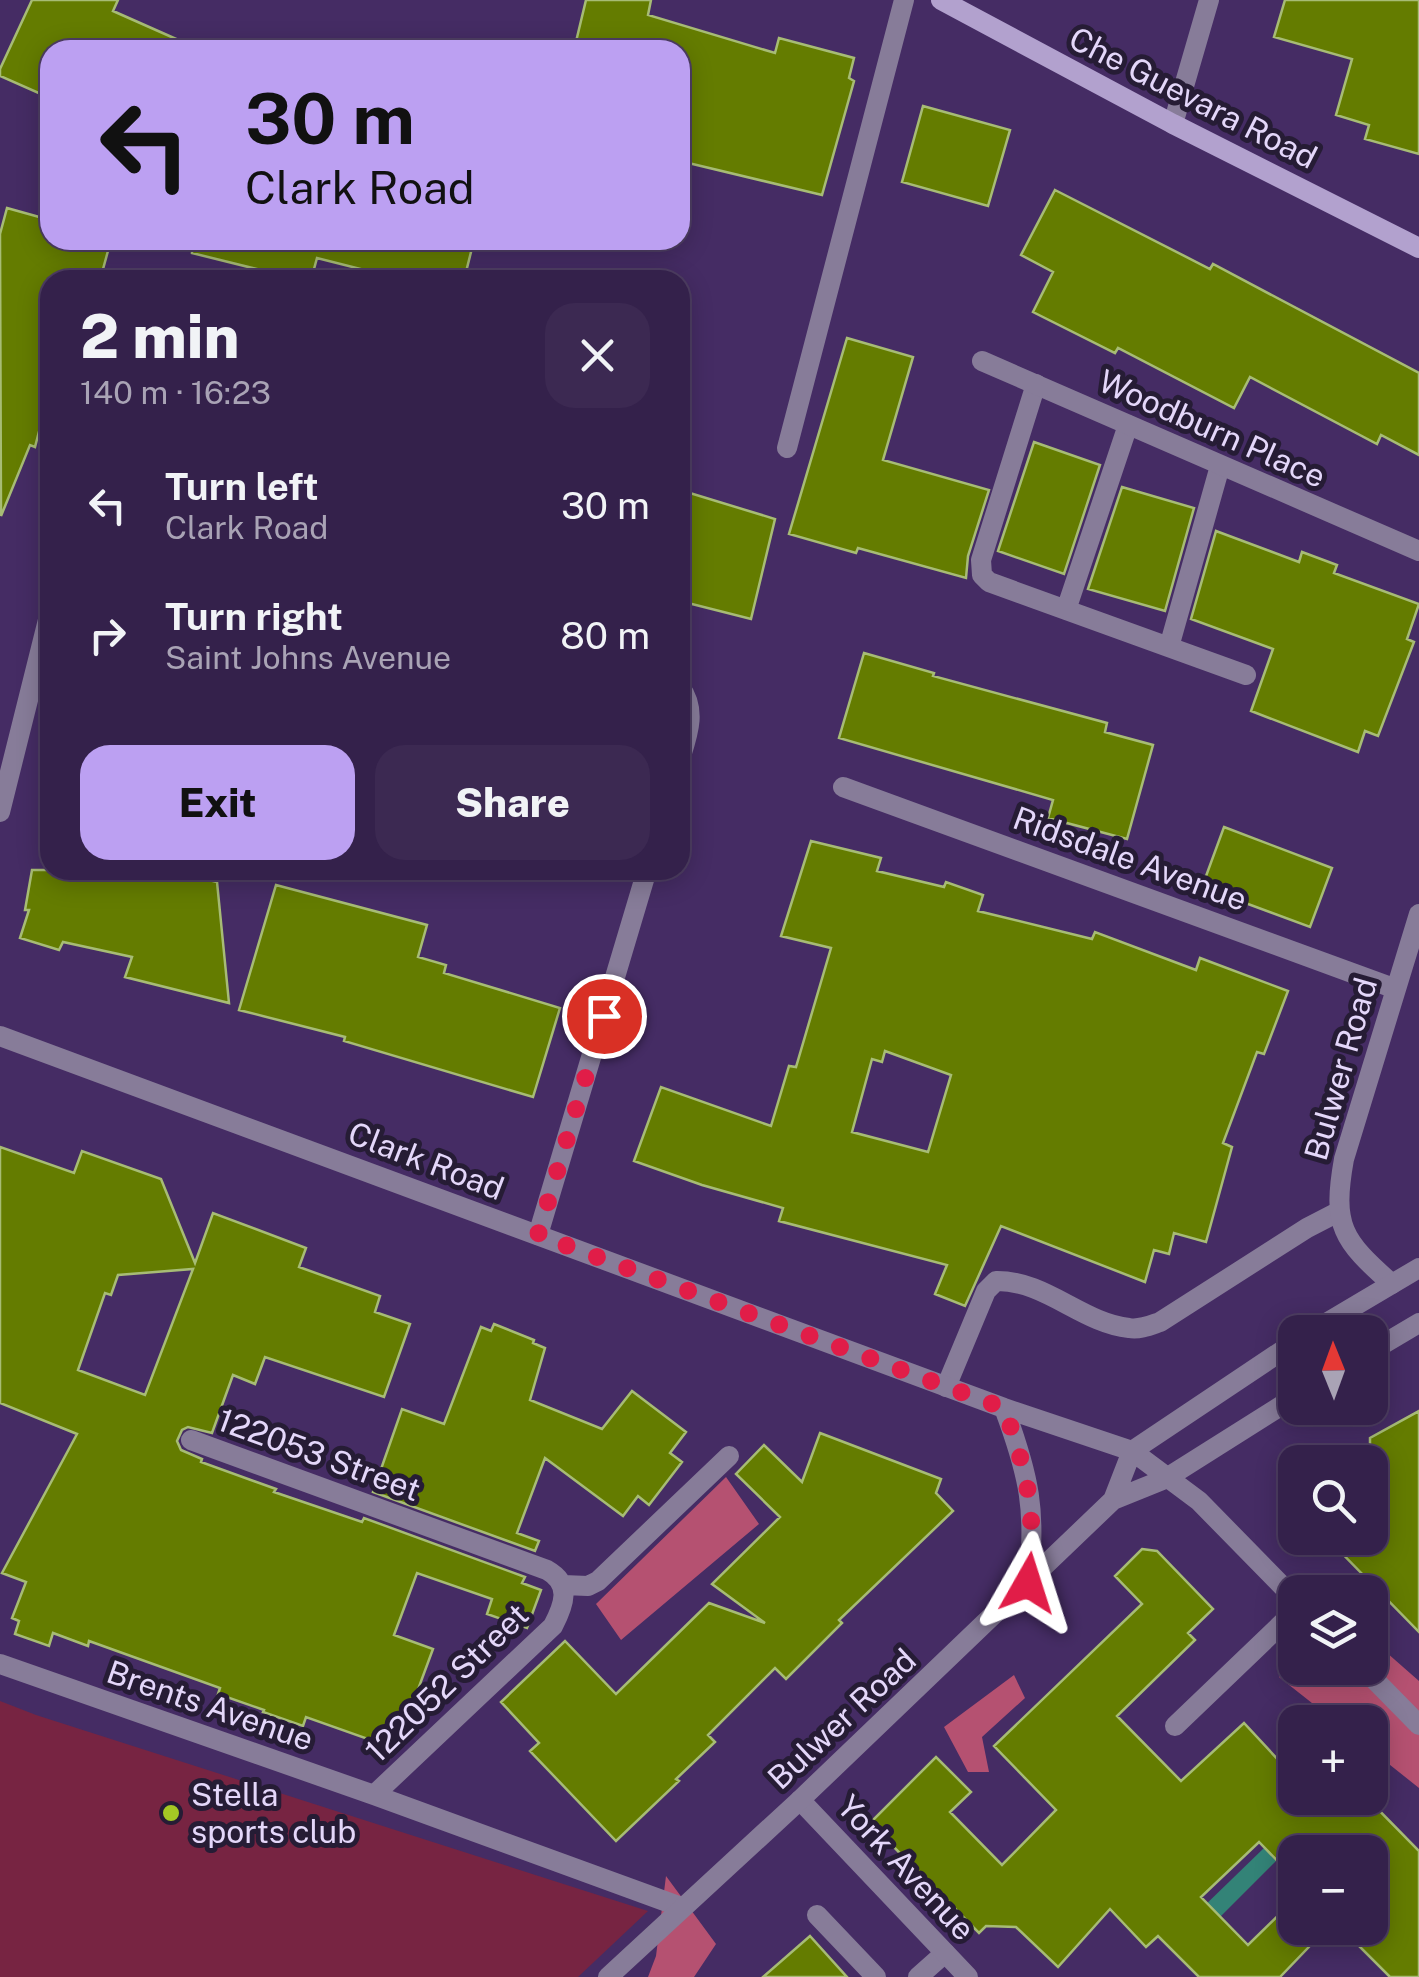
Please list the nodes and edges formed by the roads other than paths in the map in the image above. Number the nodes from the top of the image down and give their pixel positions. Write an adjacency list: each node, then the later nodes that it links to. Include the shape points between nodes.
1 (904, 0): 9 (street)
2 (940, 0): 4 (main road, Che Guevara Road)
3 (1209, 0): 4 (street)
4 (1174, 124): 5 (main road, Che Guevara Road)
5 (1419, 248)
6 (982, 360): 7 (street, Woodburn Place)
7 (1036, 384): 8 (street, Woodburn Place); 12 (street, via 981,560 982,575)
8 (1128, 425): 10 (street, Woodburn Place); 12 (street)
9 (787, 448)
10 (1220, 466): 11 (street, Woodburn Place); 13 (street)
11 (1419, 551)
12 (1066, 610): 13 (street)
13 (1169, 647): 15 (street)
14 (40, 652): 17 (street)
15 (1246, 675)
16 (843, 787): 20 (street, Ridsdale Avenue)
17 (0, 812)
18 (644, 880): 23 (street)
19 (1419, 914): 20 (street, Bulwer Road)
20 (1396, 989): 22 (street, Bulwer Road, via 1344,1159)
21 (0, 1036): 23 (street, Clark Road)
22 (1338, 1212): 25 (street, Bulwer Road, via 1346,1237); 30 (street, via 1143,1328 996,1281)
23 (538, 1235): 30 (street, Clark Road)
24 (1419, 1268): 25 (street)
25 (1392, 1284): 26 (street)
26 (1340, 1315)
27 (1419, 1323): 28 (street)
28 (1388, 1341)
29 (1278, 1353): 34 (street)
30 (946, 1387): 31 (street, Clark Road)
31 (1004, 1408): 34 (street, Clark Road); 40 (street, via 1030,1494)
32 (1278, 1408): 36 (street, Bulwer Road)
33 (191, 1440): 38 (street, 122053 Street)
34 (1132, 1451): 36 (street, Clark Road); 37 (street, Bulwer Road)
35 (728, 1456): 41 (street, via 598,1580)
36 (1165, 1478): 37 (street, Bulwer Road); 39 (street, Clark Road, via 1199,1501)
37 (1113, 1500): 40 (street, Bulwer Road)
38 (426, 1526): 41 (street, 122052 Street, via 547,1570)
39 (1278, 1581)
40 (1028, 1583): 48 (street, Bulwer Road)
41 (563, 1586): 47 (street, 122052 Street, via 554,1626)
42 (1278, 1628): 46 (street)
43 (0, 1664): 47 (street, Brents Avenue)
44 (1380, 1685): 45 (street)
45 (1419, 1725)
46 (1175, 1726)
47 (374, 1794): 49 (street, Brents Avenue)
48 (800, 1800): 49 (street, Bulwer Road); 51 (street, York Avenue)
49 (682, 1907): 52 (street, Bulwer Road)
50 (817, 1915): 53 (street)
51 (945, 1953): 54 (street); 55 (street, York Avenue)
52 (608, 1977)
53 (876, 1977)
54 (918, 1977)
55 (968, 1977)

